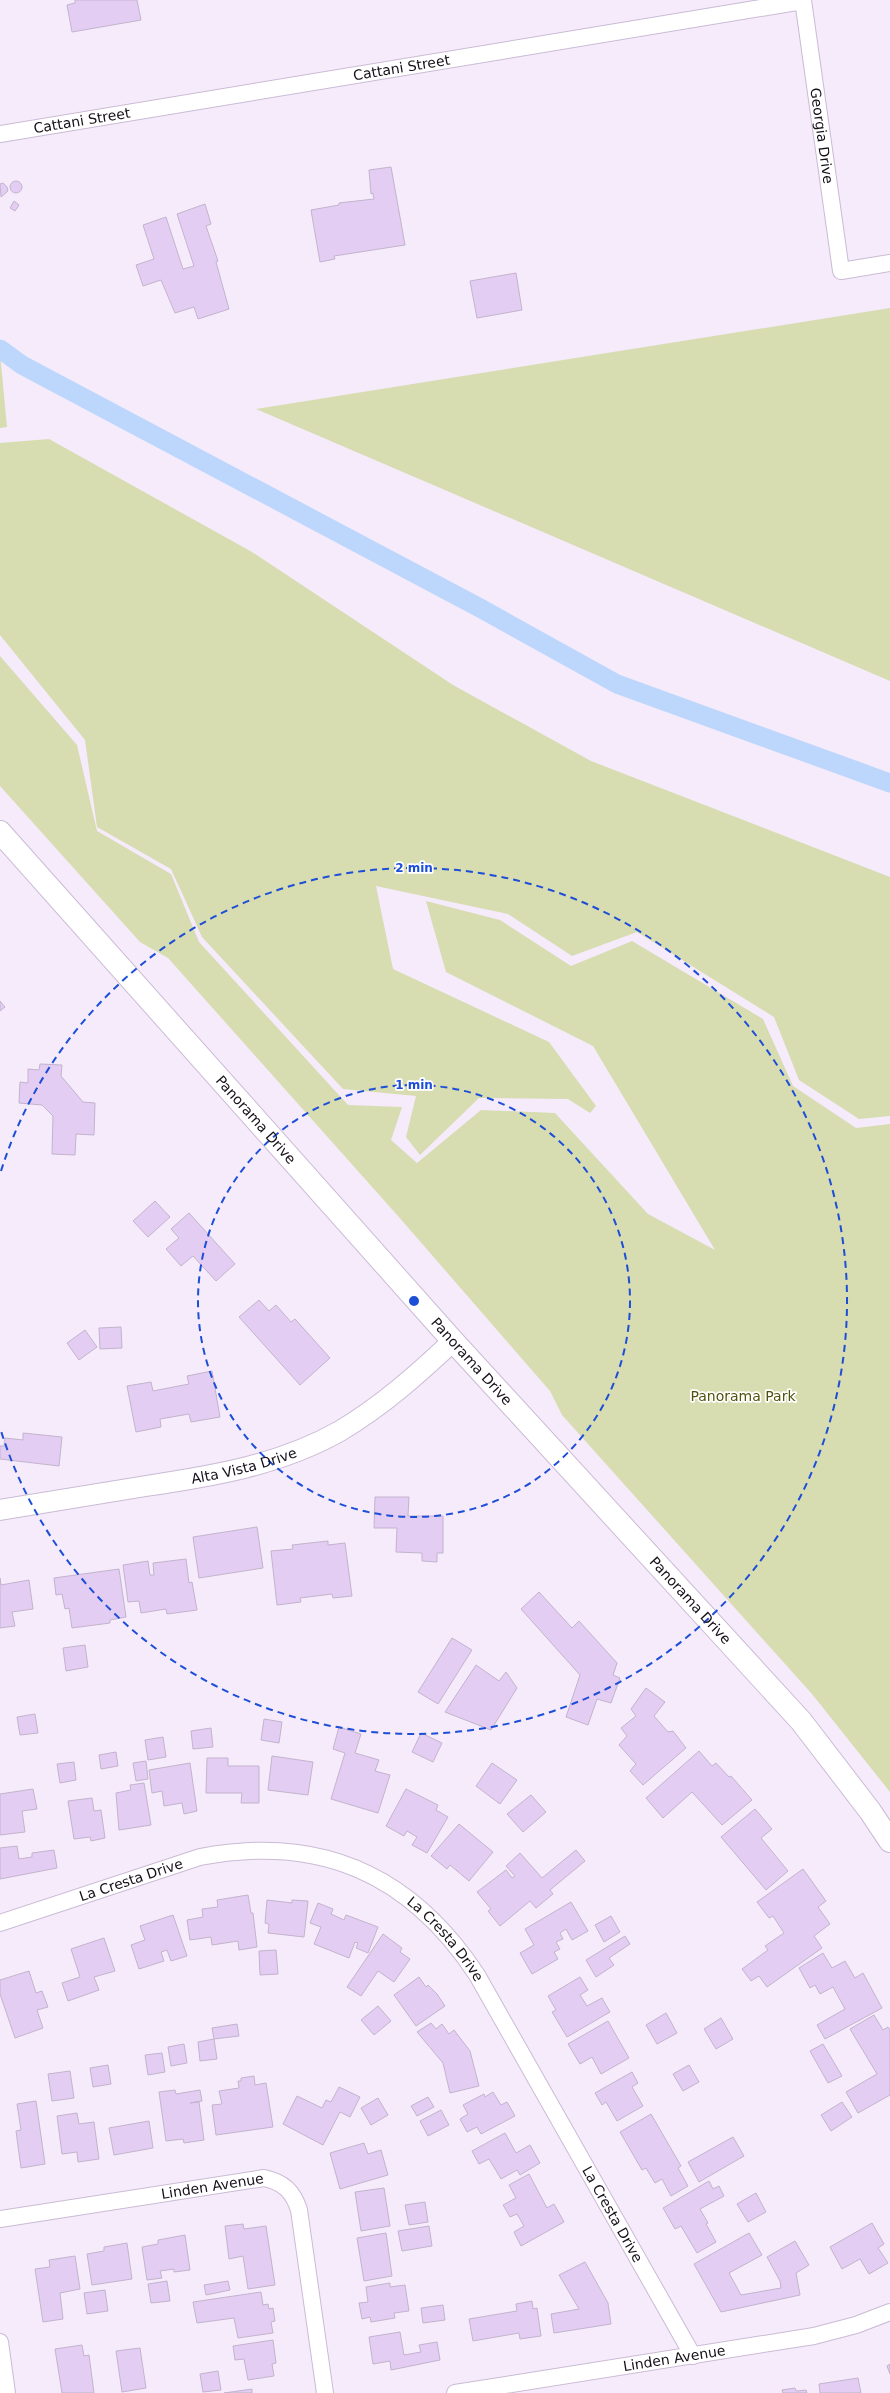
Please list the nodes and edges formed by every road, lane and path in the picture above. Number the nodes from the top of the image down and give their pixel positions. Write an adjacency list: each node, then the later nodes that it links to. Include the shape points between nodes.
1 (803, 0): 2 (street, Cattani Street); 3 (street, Georgia Drive, via 841,271)
2 (0, 134)
3 (890, 263)
4 (0, 832): 5 (main road, Panorama Drive)
5 (453, 1341): 6 (street, Alta Vista Drive, via 412,1379 375,1408 339,1431 266,1463 225,1474); 7 (main road, Panorama Drive, via 801,1721)
6 (0, 1510)
7 (890, 1841)
8 (0, 1923): 12 (street, La Cresta Drive, via 200,1857 230,1851 294,1851 328,1858 384,1881 413,1900 439,1924 473,1969)
9 (0, 2219): 14 (street, Linden Avenue, via 264,2178 276,2181 288,2189 299,2210)
10 (890, 2312): 12 (street, Linden Avenue, via 856,2325 814,2336)
11 (0, 2342): 13 (street)
12 (692, 2356): 15 (street, Linden Avenue)
13 (7, 2393)
14 (325, 2393)
15 (455, 2393)

